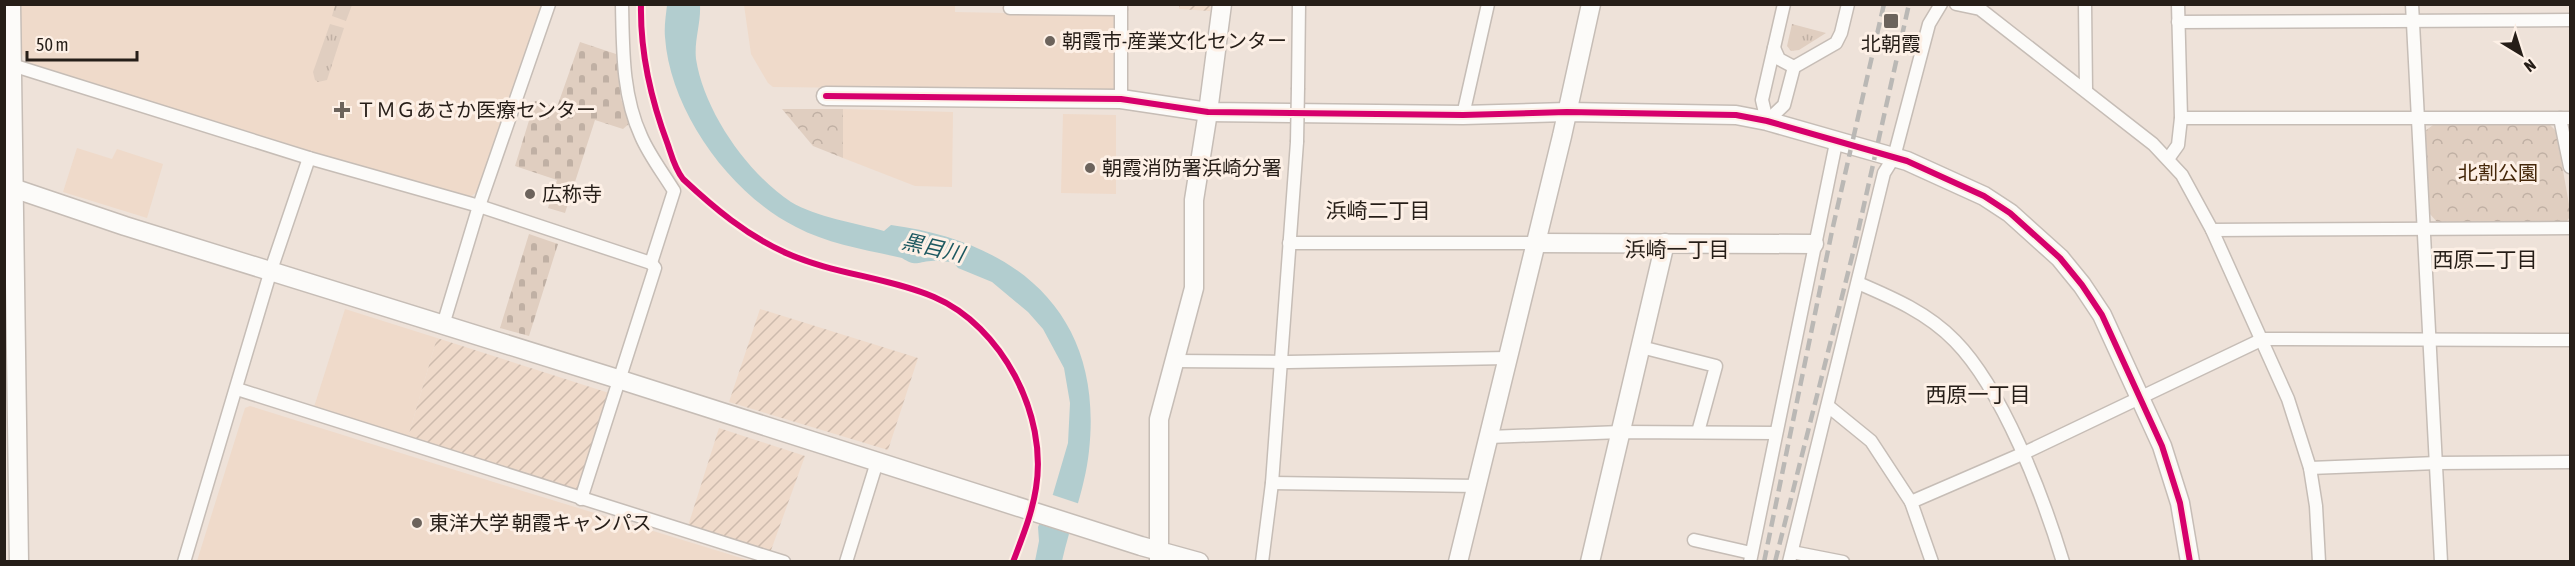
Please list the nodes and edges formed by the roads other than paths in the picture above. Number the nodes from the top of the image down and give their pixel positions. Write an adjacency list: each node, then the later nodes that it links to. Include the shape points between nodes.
1 (11, 4): 22 (street)
2 (549, 4): 40 (street)
3 (622, 4): 48 (street, via 629,99 641,136 674,191)
4 (1222, 4): 27 (street)
5 (1299, 4): 44 (street, bridge, via 1297,142)
6 (1488, 4): 29 (street)
7 (1591, 4): 28 (street)
8 (1784, 4): 21 (street)
9 (1848, 4): 23 (street, via 1836,43)
10 (1941, 4): 35 (street, via 1929,24)
11 (1956, 4): 16 (street)
12 (2085, 4): 24 (street)
13 (2178, 4): 20 (street)
14 (2412, 4): 18 (street)
15 (1121, 7): 17 (street); 26 (street)
16 (1980, 7): 24 (street)
17 (1010, 8)
18 (2412, 20): 19 (street); 20 (street); 32 (street)
19 (2571, 21)
20 (2178, 22): 30 (street)
21 (1774, 48): 23 (street, via 1779,59); 33 (street, via 1762,100)
22 (12, 65): 36 (street); 39 (street)
23 (1794, 67): 33 (street, via 1784,105)
24 (2086, 91): 37 (street)
25 (826, 96): 26 (street)
26 (1121, 99): 27 (street)
27 (1208, 112): 29 (street); 57 (street, via 1194,200 1194,288)
28 (1567, 112): 29 (street); 33 (street, via 1736,116); 45 (street)
29 (1463, 115)
30 (2181, 118): 32 (street); 37 (street, via 2178,145)
31 (2565, 118): 32 (street); 38 (street)
32 (2417, 119): 41 (street)
33 (1767, 121): 34 (street)
34 (1836, 143): 35 (street); 47 (street)
35 (1894, 157): 50 (street, via 1884,174); 61 (street, via 1984,196 2035,233 2060,258 2102,315)
36 (309, 158): 40 (street); 49 (street)
37 (2168, 159): 43 (street, via 2182,175)
38 (2571, 167)
39 (9, 187): 49 (street); 80 (street)
40 (479, 206): 48 (street); 51 (street)
41 (2424, 227): 42 (street); 43 (street); 53 (street)
42 (2571, 228)
43 (2212, 230): 52 (street)
44 (1289, 243): 45 (street); 58 (street)
45 (1536, 243): 46 (street); 56 (street)
46 (1665, 243): 47 (street); 55 (street)
47 (1814, 244): 65 (street)
48 (651, 263): 59 (street, via 655,268)
49 (271, 270): 51 (street); 60 (street)
50 (1858, 283): 62 (street); 67 (street, via 1912,307 1956,341 1987,382)
51 (443, 325): 59 (street)
52 (2263, 339): 53 (street); 61 (street); 71 (street)
53 (2430, 340): 54 (street); 70 (street)
54 (2571, 340)
55 (1641, 346): 63 (street); 64 (street, via 1716,366)
56 (1508, 358): 58 (street); 66 (street)
57 (1174, 361): 58 (street); 77 (street, via 1164,393 1158,435)
58 (1281, 362): 72 (street)
59 (618, 379): 68 (street); 74 (street)
60 (237, 389): 74 (street); 81 (street)
61 (2140, 397): 67 (street); 91 (street, via 2171,470 2181,503)
62 (1828, 406): 75 (street, via 1871,441); 79 (street)
63 (1621, 432): 64 (street); 66 (street); 87 (street)
64 (1698, 432): 65 (street)
65 (1776, 433): 78 (street)
66 (1489, 437): 73 (street)
67 (2022, 454): 75 (street); 90 (street)
68 (877, 462): 77 (street, via 1095,531); 83 (street)
69 (2571, 462): 70 (street)
70 (2437, 463): 71 (street); 93 (street)
71 (2310, 468): 92 (street)
72 (1272, 483): 73 (street); 85 (street)
73 (1477, 486): 86 (street)
74 (581, 499): 82 (street)
75 (1911, 502): 89 (street)
76 (1694, 540): 78 (street)
77 (1159, 557): 84 (street)
78 (1751, 557)
79 (1791, 557): 88 (street)
80 (19, 561)
81 (183, 561)
82 (784, 561)
83 (846, 561)
84 (1198, 561)
85 (1262, 561)
86 (1458, 561)
87 (1590, 561)
88 (1843, 561)
89 (1932, 561)
90 (2063, 561)
91 (2190, 561)
92 (2319, 561)
93 (2441, 561)

